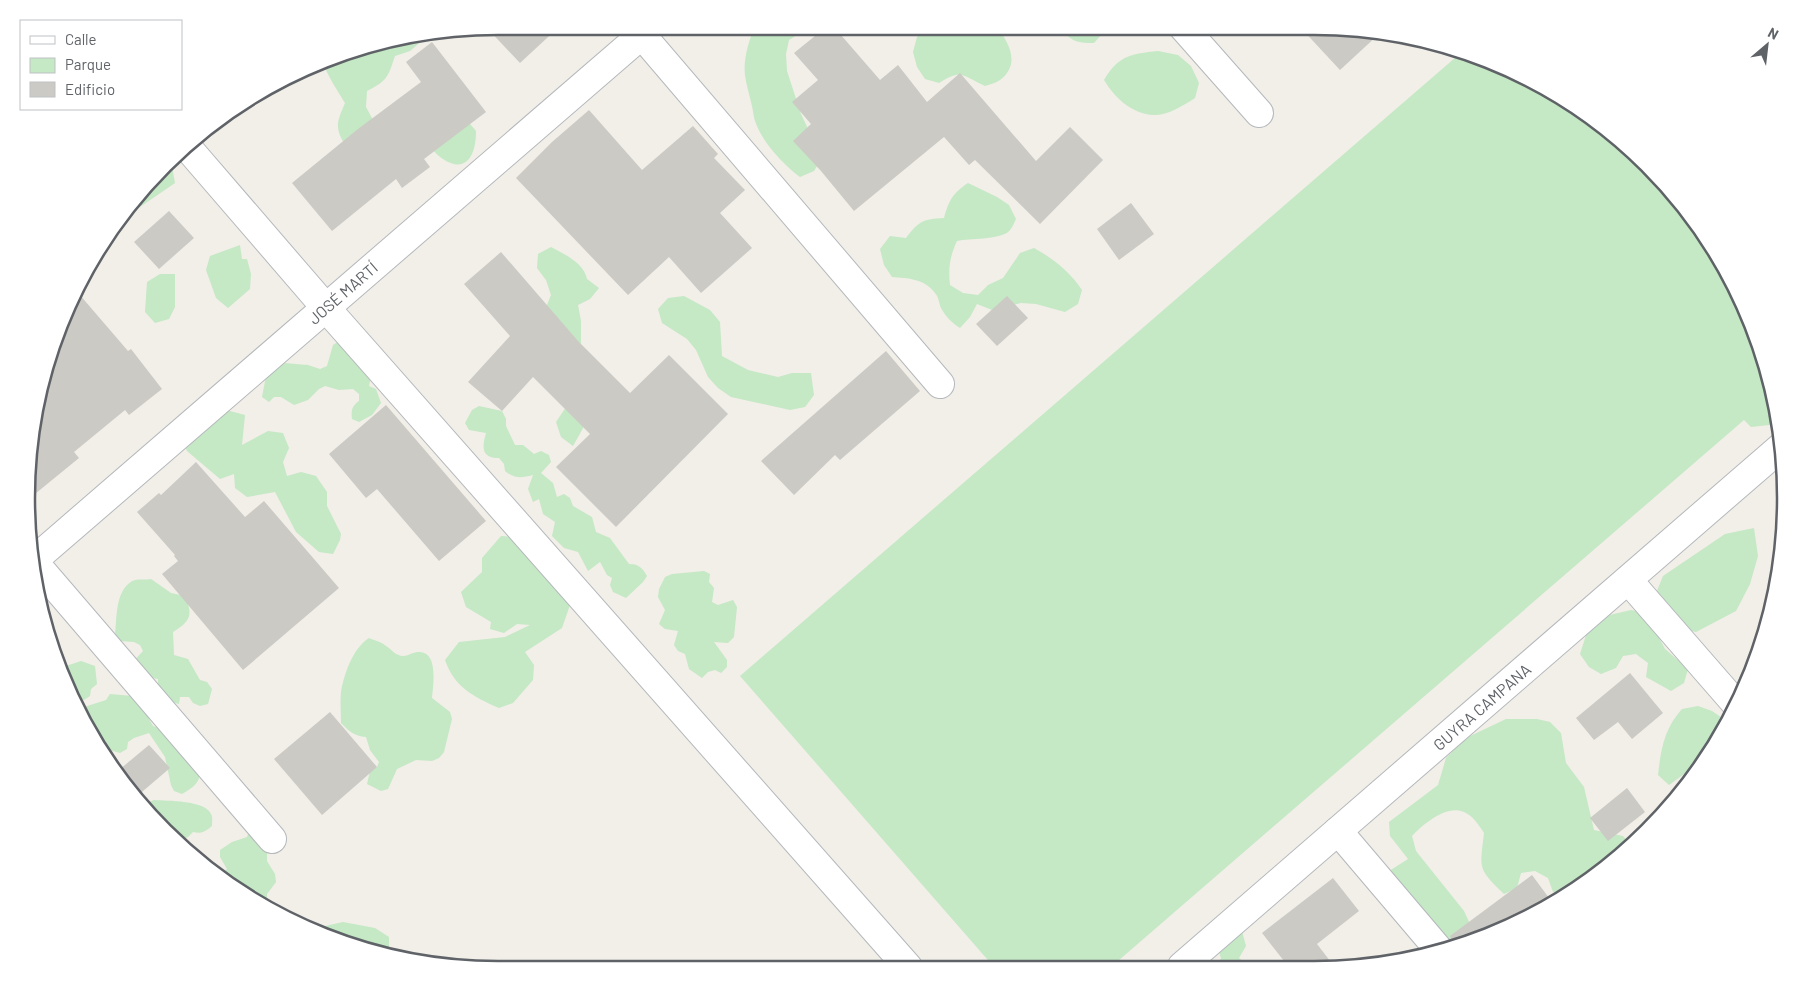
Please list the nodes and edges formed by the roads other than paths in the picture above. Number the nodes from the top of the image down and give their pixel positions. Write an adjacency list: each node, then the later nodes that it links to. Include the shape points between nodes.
1 (635, 35): 6 (street, JOSÉ MARTÍ)
2 (647, 35): 7 (street)
3 (1191, 35): 4 (street)
4 (1259, 113)
5 (191, 152): 6 (street)
6 (326, 308): 9 (street, JOSÉ MARTÍ); 16 (street)
7 (940, 384)
8 (1775, 454): 11 (street, GUYRA CAMPANA)
9 (39, 558)
10 (41, 568): 14 (street)
11 (1628, 580): 12 (street); 13 (street, GUYRA CAMPANA)
12 (1731, 698)
13 (1338, 831): 15 (street); 17 (street, GUYRA CAMPANA)
14 (272, 839)
15 (1435, 945)
16 (903, 961)
17 (1188, 961)

